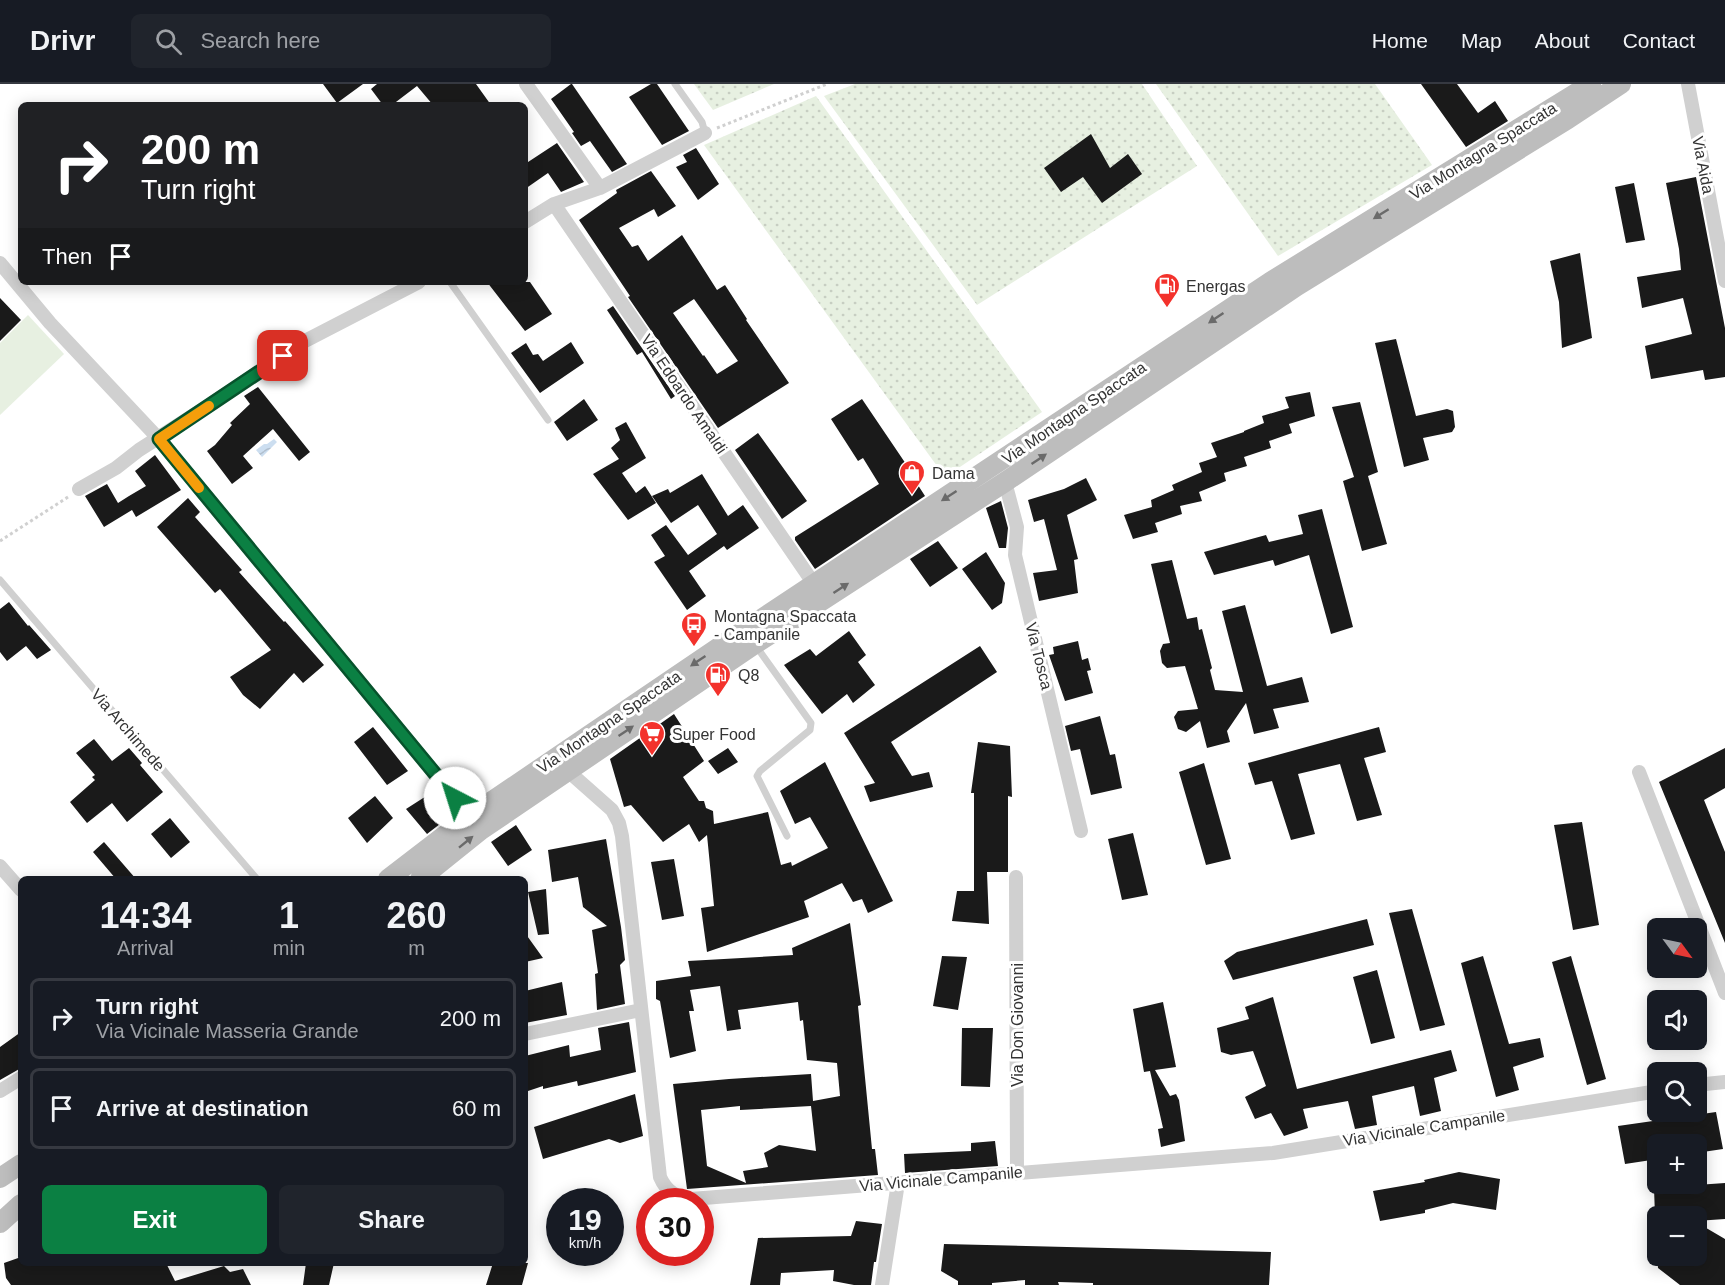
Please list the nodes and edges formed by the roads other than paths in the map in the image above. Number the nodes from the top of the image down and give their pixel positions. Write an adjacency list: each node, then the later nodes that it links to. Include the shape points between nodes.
1 (526, 84): 7 (street)
2 (675, 84): 6 (lane, via 702,122)
3 (1592, 84): 21 (main road, Via Montagna Spaccata, one-way to 21, via 1270,282)
4 (1621, 84): 18 (main road, Via Montagna Spaccata, one-way to 4, via 1297,286)
5 (1689, 84): 11 (street, Via Aida)
6 (705, 133): 7 (street)
7 (600, 188): 8 (street)
8 (554, 204): 9 (street); 21 (street, Via Edoardo Amaldi)
9 (528, 220)
10 (0, 263): 12 (street)
11 (1725, 281)
12 (18, 285)
13 (18, 285): 17 (street)
14 (413, 285): 17 (street, via 301,343)
15 (452, 285): 16 (lane)
16 (548, 420)
17 (159, 439): 19 (street); 25 (street)
18 (1005, 482): 22 (main road, Via Montagna Spaccata, one-way to 18); 26 (street, Via Tosca, via 1017,527 1015,555)
19 (79, 489)
20 (0, 580): 29 (lane, Via Archimede)
21 (814, 584): 25 (main road, Via Montagna Spaccata, one-way to 25)
22 (755, 644): 23 (main road, Via Montagna Spaccata, one-way to 22); 27 (lane, via 811,723 810,730 757,776)
23 (568, 771): 31 (main road, Via Montagna Spaccata, one-way to 23); 35 (street, Via Vicinale Campanile, via 612,810 619,823)
24 (1639, 772): 34 (street)
25 (470, 816): 30 (main road, Via Montagna Spaccata)
26 (1081, 831)
27 (787, 836)
28 (0, 866): 33 (street)
29 (254, 876)
30 (392, 876)
31 (424, 876)
32 (1016, 877): 43 (street, Via Don Giovanni)
33 (18, 887)
34 (1725, 993)
35 (641, 1010): 36 (street); 45 (street, Via Vicinale Campanile, via 660,1177 675,1195 691,1199)
36 (528, 1033)
37 (18, 1080): 40 (street)
38 (1725, 1082): 39 (street)
39 (1707, 1084)
40 (0, 1091)
41 (1647, 1093): 43 (street, Via Vicinale Campanile, via 1273,1153)
42 (18, 1166): 44 (main road)
43 (1017, 1173): 45 (street, Via Vicinale Campanile)
44 (0, 1178)
45 (898, 1183): 48 (street)
46 (18, 1207): 47 (main road)
47 (0, 1222)
48 (882, 1285)

